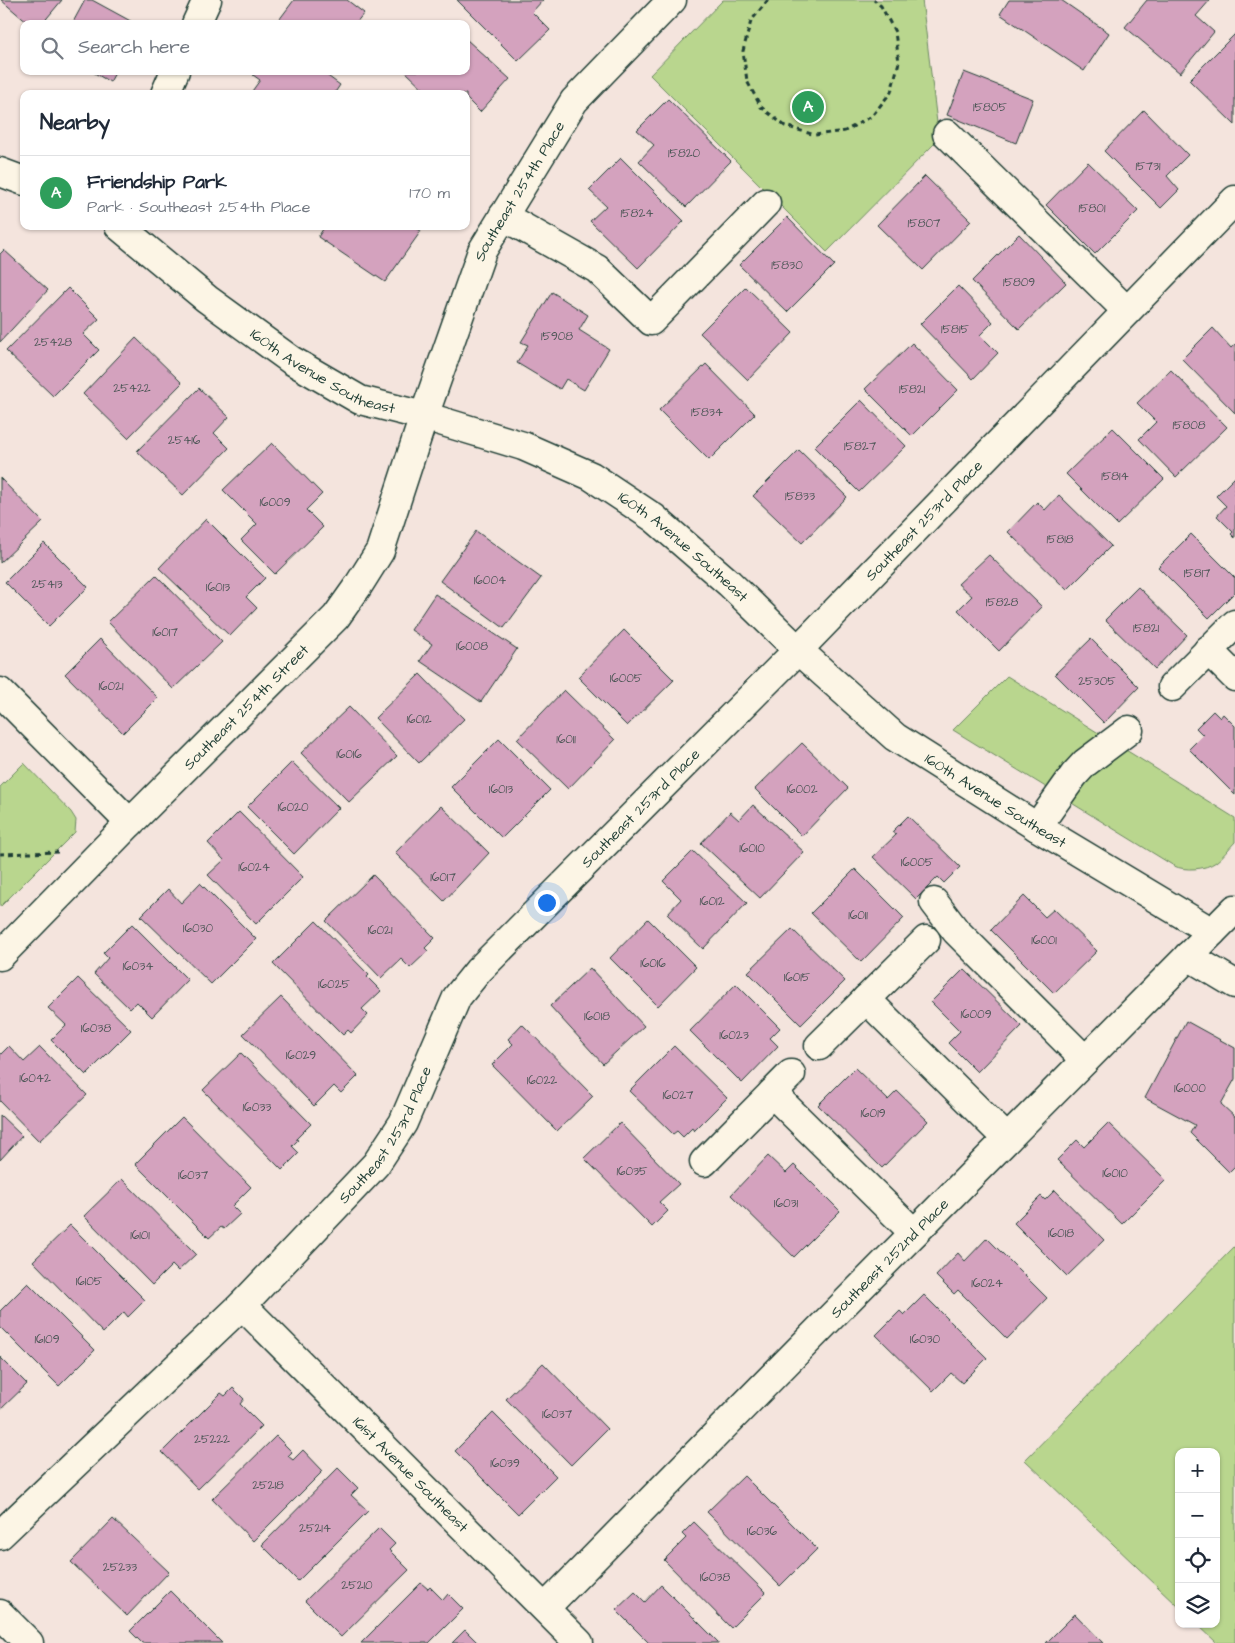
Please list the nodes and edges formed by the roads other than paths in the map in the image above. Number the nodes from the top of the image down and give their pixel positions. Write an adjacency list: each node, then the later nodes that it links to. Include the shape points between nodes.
1 (207, 0): 3 (street)
2 (672, 0): 11 (street, Southeast 254th Place, via 574,101)
3 (198, 20)
4 (173, 75): 5 (street)
5 (167, 90)
6 (947, 134): 13 (street)
7 (0, 172): 8 (street)
8 (20, 180)
9 (1235, 200): 13 (street, Southeast 253rd Place)
10 (766, 204): 11 (street, via 651,320 597,269)
11 (503, 216): 14 (street, Southeast 254th Place, via 482,251)
12 (124, 230): 14 (street, 160th Avenue Southeast, via 207,299 291,360 360,400)
13 (1127, 311): 16 (street, Southeast 253rd Place)
14 (424, 416): 16 (street, 160th Avenue Southeast, via 523,446 591,476 654,518 729,583); 22 (street, Southeast 254th Street, via 380,552 336,617)
15 (1235, 624): 17 (street)
16 (798, 650): 23 (street, 160th Avenue Southeast, via 895,738); 39 (street, Southeast 253rd Place, via 478,971 457,997 403,1123 376,1164)
17 (1208, 650): 18 (street); 19 (street)
18 (1235, 677)
19 (1172, 687)
20 (0, 692): 22 (street)
21 (1129, 730): 23 (street, via 1085,763)
22 (130, 823): 28 (street, Southeast 254th Street)
23 (1037, 827): 26 (street, 160th Avenue Southeast)
24 (934, 902): 33 (street, via 956,930)
25 (1235, 909): 26 (street, Southeast 252nd Place)
26 (1212, 932): 29 (street, Southeast 252nd Place)
27 (926, 940): 31 (street)
28 (0, 956)
29 (1188, 956): 30 (street); 33 (street, Southeast 252nd Place)
30 (1235, 984)
31 (866, 999): 32 (street); 36 (street)
32 (819, 1046)
33 (1085, 1060): 36 (street, Southeast 252nd Place)
34 (791, 1074): 35 (street)
35 (772, 1093): 37 (street); 38 (street)
36 (1007, 1139): 38 (street, Southeast 252nd Place)
37 (704, 1162)
38 (914, 1233): 41 (street, Southeast 252nd Place)
39 (242, 1305): 40 (street, Southeast 253rd Place); 41 (street, 161st Avenue Southeast)
40 (0, 1535)
41 (545, 1608): 44 (street, 161st Avenue Southeast)
42 (0, 1614): 43 (street)
43 (29, 1643)
44 (579, 1643)

